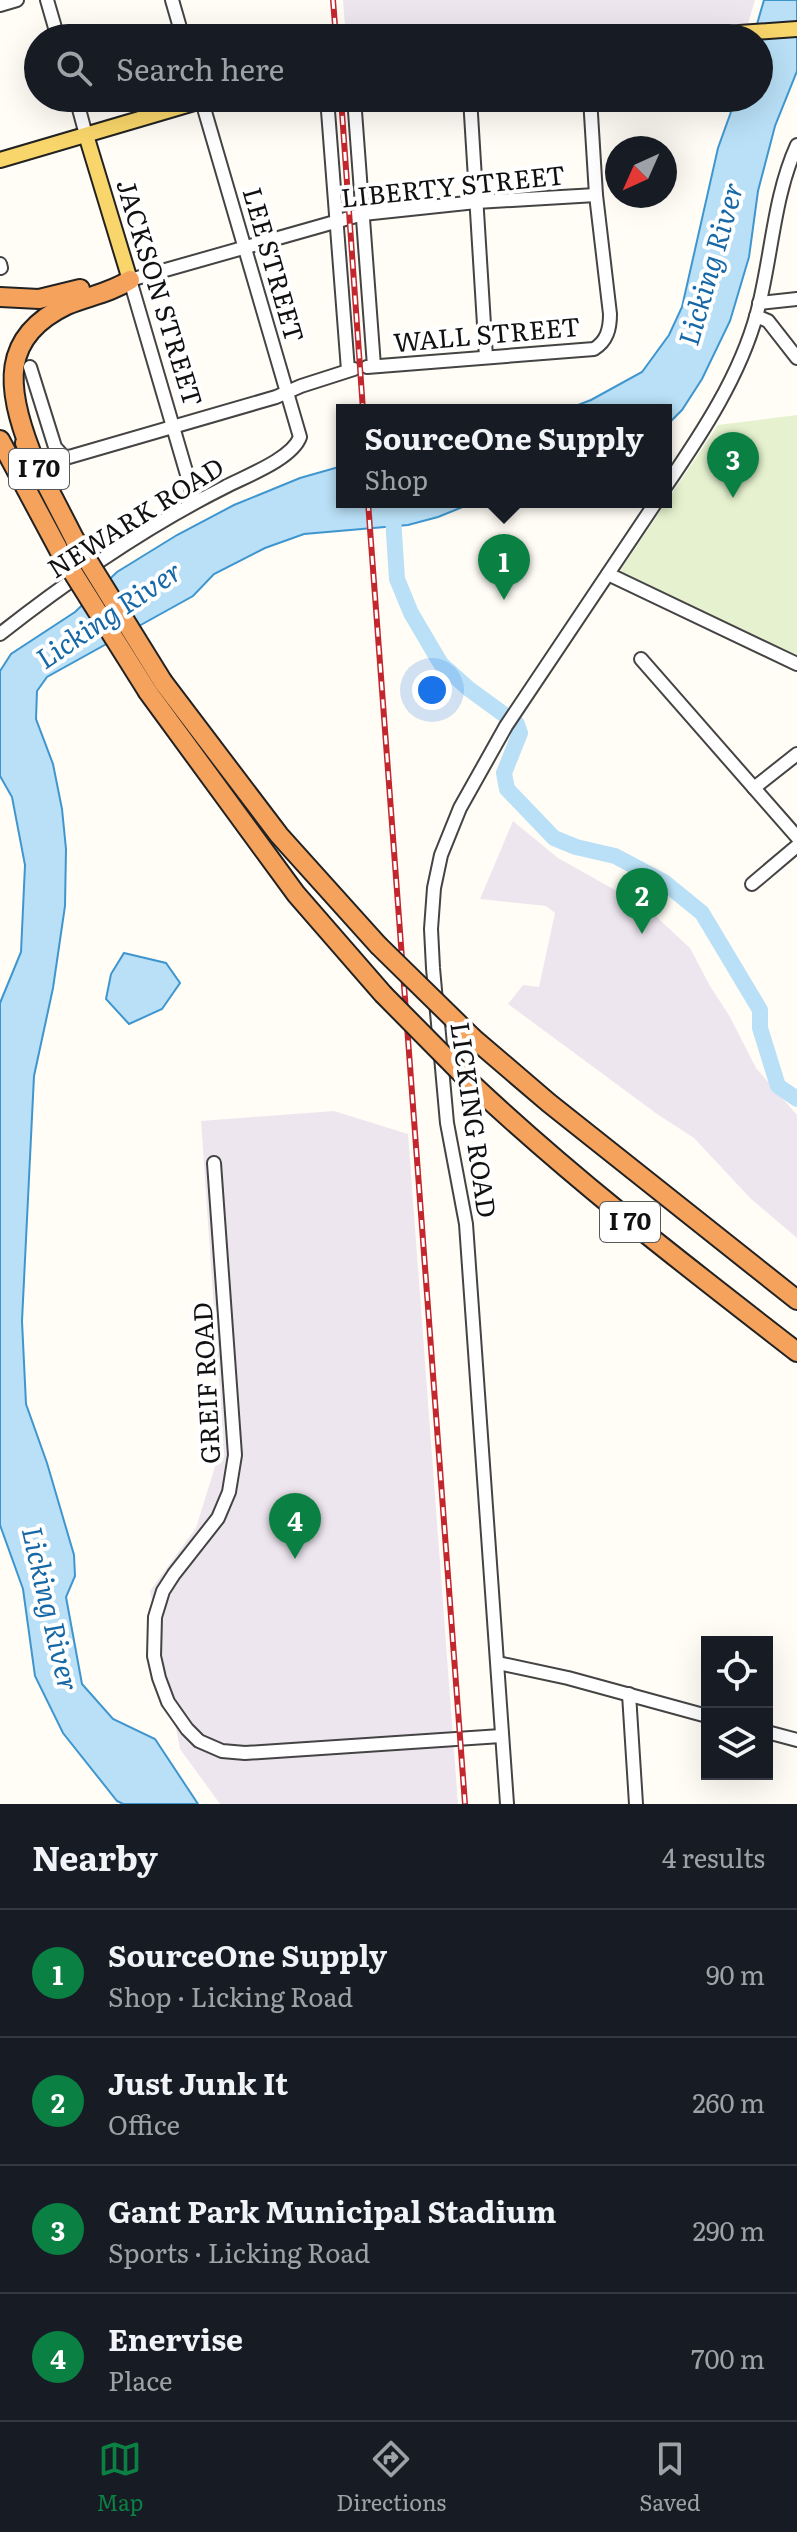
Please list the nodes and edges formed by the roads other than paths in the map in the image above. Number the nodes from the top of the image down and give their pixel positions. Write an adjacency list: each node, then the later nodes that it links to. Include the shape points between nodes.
1 (17, 0): 4 (street)
2 (47, 0): 5 (street)
3 (172, 0): 6 (street)
4 (0, 5)
5 (54, 24)
6 (179, 24)
7 (797, 29): 8 (main road)
8 (773, 31)
9 (80, 112): 16 (street, JACKSON STREET)
10 (162, 112): 16 (main road)
11 (209, 112): 23 (street, LEE STREET)
12 (328, 112): 22 (street)
13 (355, 112): 21 (street)
14 (471, 112): 20 (street)
15 (591, 112): 19 (street)
16 (86, 135): 18 (main road); 24 (main road, JACKSON STREET)
17 (797, 145): 27 (street, via 774,217)
18 (0, 160)
19 (596, 195): 20 (street, LIBERTY STREET); 28 (street, WALL STREET, via 610,314 605,339 594,349)
20 (476, 202): 21 (street, LIBERTY STREET); 28 (street)
21 (363, 214): 22 (street, LIBERTY STREET); 31 (street)
22 (336, 220): 23 (street, LIBERTY STREET); 31 (street)
23 (245, 247): 24 (street, LIBERTY STREET); 32 (street, LEE STREET)
24 (130, 280): 25 (highway, via 39,299); 34 (street, JACKSON STREET); 38 (highway, via 52,311 35,321 16,344 7,376)
25 (0, 297)
26 (797, 299): 27 (street)
27 (758, 309): 29 (street); 40 (street, via 728,384)
28 (486, 357): 31 (street, WALL STREET)
29 (797, 358)
30 (30, 367): 34 (street, WALL STREET, via 55,447 63,456)
31 (361, 368): 32 (street, WALL STREET)
32 (288, 391): 34 (street, WALL STREET); 36 (street, LEE STREET)
33 (0, 401): 38 (highway, I 70)
34 (173, 426): 41 (street, JACKSON STREET)
35 (0, 440): 39 (highway, I 70)
36 (298, 444): 41 (street, NEWARK ROAD)
37 (0, 449): 39 (highway)
38 (31, 452): 43 (highway, I 70)
39 (15, 468): 43 (highway, I 70)
40 (672, 477)
41 (195, 502): 45 (street, NEWARK ROAD, via 96,563)
42 (652, 508): 44 (street, LICKING ROAD)
43 (67, 546): 48 (highway, I 70, bridge)
44 (608, 574): 47 (street); 57 (street, LICKING ROAD, via 506,726 460,808 434,888 431,929 443,1092 466,1224)
45 (0, 634)
46 (641, 659): 50 (street)
47 (797, 664)
48 (155, 687): 55 (highway, I 70, bridge, via 378,945 473,1038); 56 (highway, I 70, bridge, via 287,883 383,994 471,1083 599,1198)
49 (797, 754): 50 (street)
50 (754, 788): 51 (street)
51 (797, 837)
52 (797, 846): 53 (street)
53 (752, 884)
54 (214, 1163): 61 (street, GREIF ROAD, via 235,1455 218,1518 163,1591 155,1617 154,1656 168,1702 199,1741 222,1751 277,1753)
55 (797, 1300)
56 (797, 1352)
57 (498, 1663): 58 (street); 61 (street, LICKING ROAD)
58 (629, 1694): 59 (street); 64 (street)
59 (701, 1714)
60 (773, 1734): 62 (street)
61 (501, 1736): 63 (street, LICKING ROAD)
62 (797, 1740)
63 (507, 1804)
64 (636, 1804)

